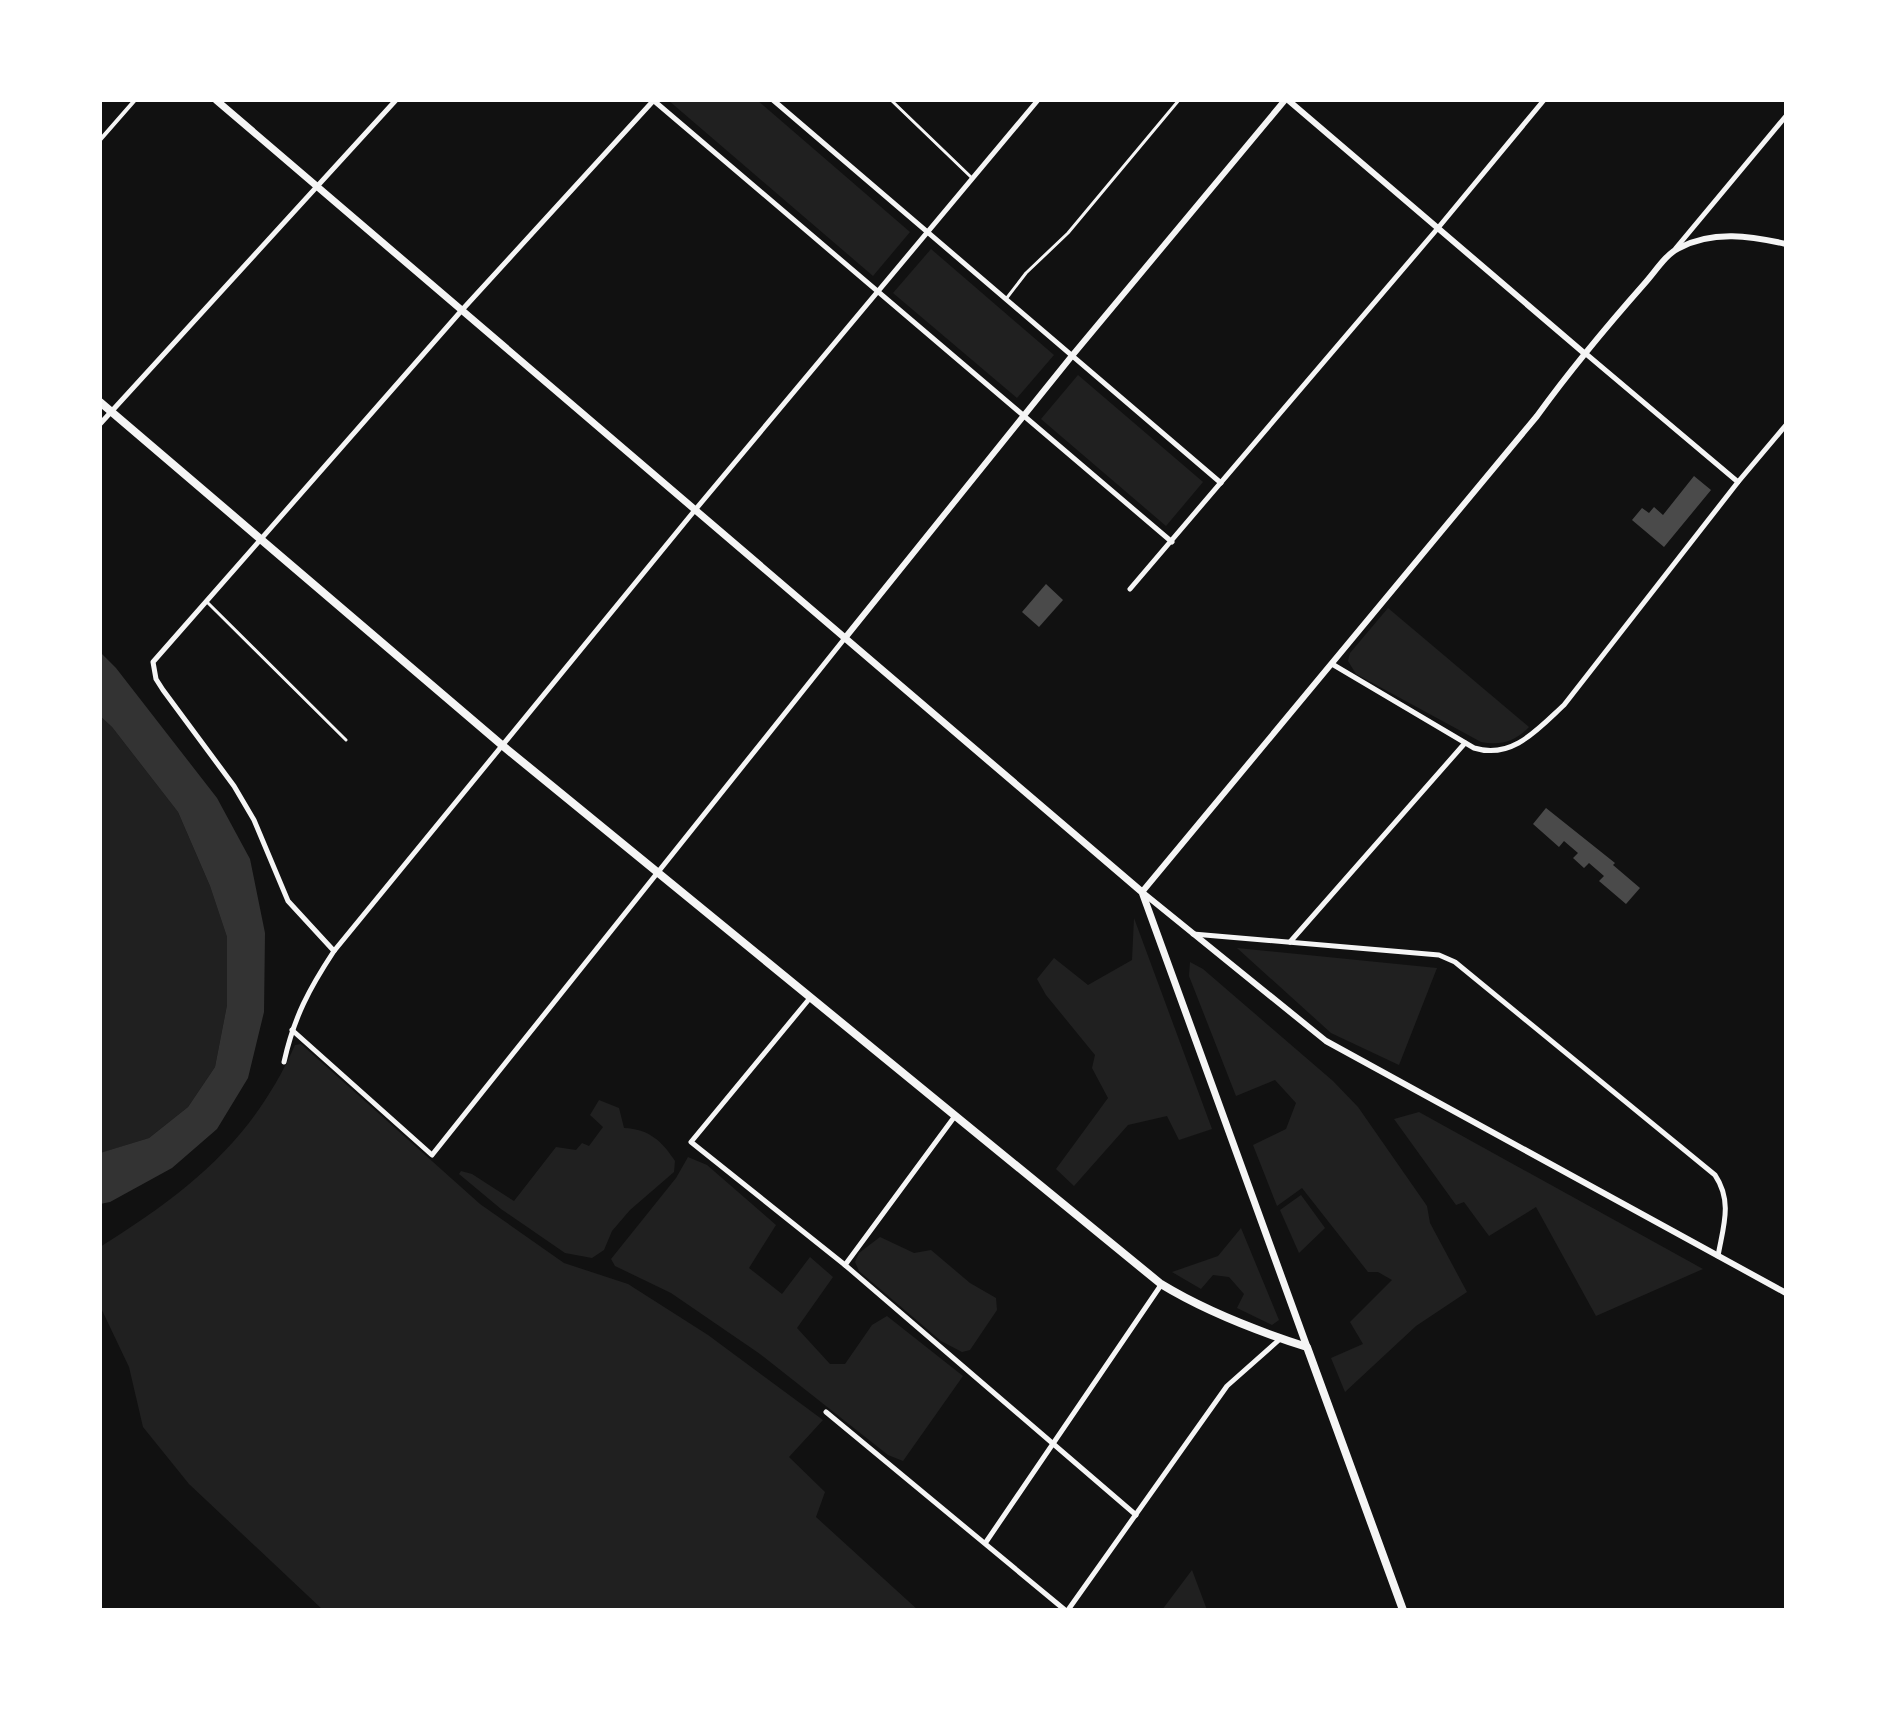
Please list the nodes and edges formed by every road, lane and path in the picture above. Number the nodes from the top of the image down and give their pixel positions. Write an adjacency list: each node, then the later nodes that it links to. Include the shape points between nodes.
1 (135, 100): 12 (street)
2 (216, 100): 14 (main road)
3 (396, 100): 14 (street)
4 (654, 100): 19 (street); 21 (street)
5 (773, 100): 16 (street)
6 (891, 100): 13 (lane)
7 (1038, 100): 13 (street)
8 (1179, 100): 20 (lane)
9 (1287, 100): 15 (street); 23 (street)
10 (1544, 100): 15 (street)
11 (1786, 116): 18 (street)
12 (100, 140)
13 (973, 179): 16 (street)
14 (316, 185): 21 (main road); 25 (street)
15 (1438, 228): 22 (street); 30 (street)
16 (929, 232): 19 (street); 20 (street)
17 (1786, 244): 18 (street, via 1733,236)
18 (1676, 249): 22 (street)
19 (877, 292): 26 (street); 31 (street)
20 (1006, 299): 23 (street)
21 (462, 310): 31 (main road); 32 (street)
22 (1584, 353): 29 (street); 37 (street)
23 (1071, 357): 26 (street); 30 (street)
24 (100, 402): 25 (main road)
25 (112, 412): 27 (street); 32 (main road)
26 (1024, 416): 33 (street); 36 (street)
27 (100, 424)
28 (1786, 425): 29 (street)
29 (1738, 482): 39 (street, via 1564,705 1510,749 1486,752)
30 (1221, 483): 33 (street)
31 (695, 510): 36 (main road); 40 (street)
32 (262, 539): 35 (street); 40 (main road)
33 (1172, 542): 34 (street)
34 (1130, 589)
35 (207, 602): 38 (lane); 45 (street, via 153,662 156,679 234,786 288,901)
36 (845, 638): 41 (street); 42 (main road)
37 (1332, 664): 39 (street); 42 (street)
38 (346, 740)
39 (1465, 743): 44 (street)
40 (503, 746): 41 (main road); 45 (street)
41 (657, 872): 46 (main road); 47 (street, via 432,1155)
42 (1142, 892): 43 (street); 55 (main road)
43 (1192, 933): 44 (street); 50 (street, via 1326,1041)
44 (1290, 942): 50 (street, via 1439,955 1455,962 1715,1175 1727,1207)
45 (334, 951): 47 (street, via 307,991)
46 (810, 998): 49 (main road); 51 (street, via 691,1142)
47 (291, 1029): 48 (street)
48 (284, 1062)
49 (955, 1116): 51 (street); 52 (main road)
50 (1718, 1256): 53 (street)
51 (845, 1265): 57 (street)
52 (1161, 1284): 54 (main road); 57 (street)
53 (1786, 1293)
54 (1281, 1338): 55 (main road); 58 (street, via 1227,1386)
55 (1307, 1347): 61 (main road)
56 (826, 1412): 59 (street)
57 (1053, 1443): 58 (street); 59 (street)
58 (1136, 1515): 60 (street)
59 (986, 1542): 60 (street)
60 (1067, 1610)
61 (1403, 1610)

